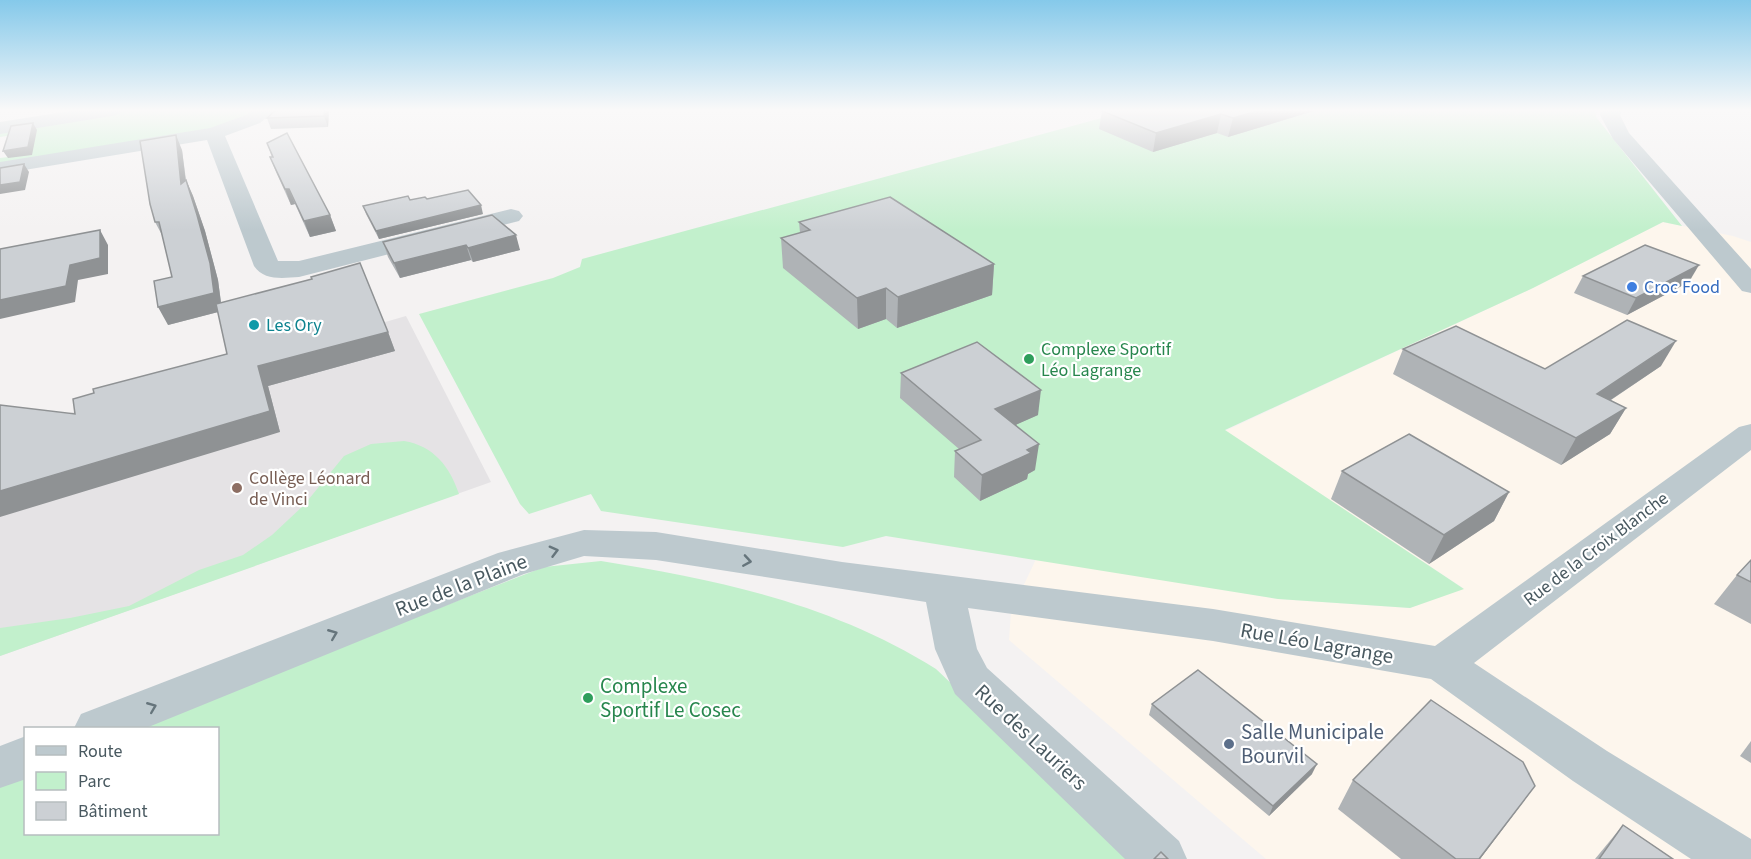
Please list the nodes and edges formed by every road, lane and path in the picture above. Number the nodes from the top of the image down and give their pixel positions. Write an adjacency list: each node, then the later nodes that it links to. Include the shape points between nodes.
1 (110, 150): 4 (street)
2 (221, 150): 5 (street, via 267,266 278,272)
3 (1633, 150): 6 (street)
4 (0, 168)
5 (511, 216)
6 (1751, 285)
7 (1751, 434): 10 (street, Rue de la Croix Blanche)
8 (842, 576): 9 (street, Rue Léo Lagrange); 11 (street, Rue de la Plaine, one-way to 8, via 512,563 584,543 656,546)
9 (946, 590): 10 (street, Rue Léo Lagrange, via 1213,625); 14 (street, Rue des Lauriers, via 960,660 971,681)
10 (1442, 664): 15 (street, Rue Léo Lagrange, via 1590,766)
11 (102, 727)
12 (24, 758): 13 (street)
13 (0, 767)
14 (1161, 859)
15 (1736, 859)

